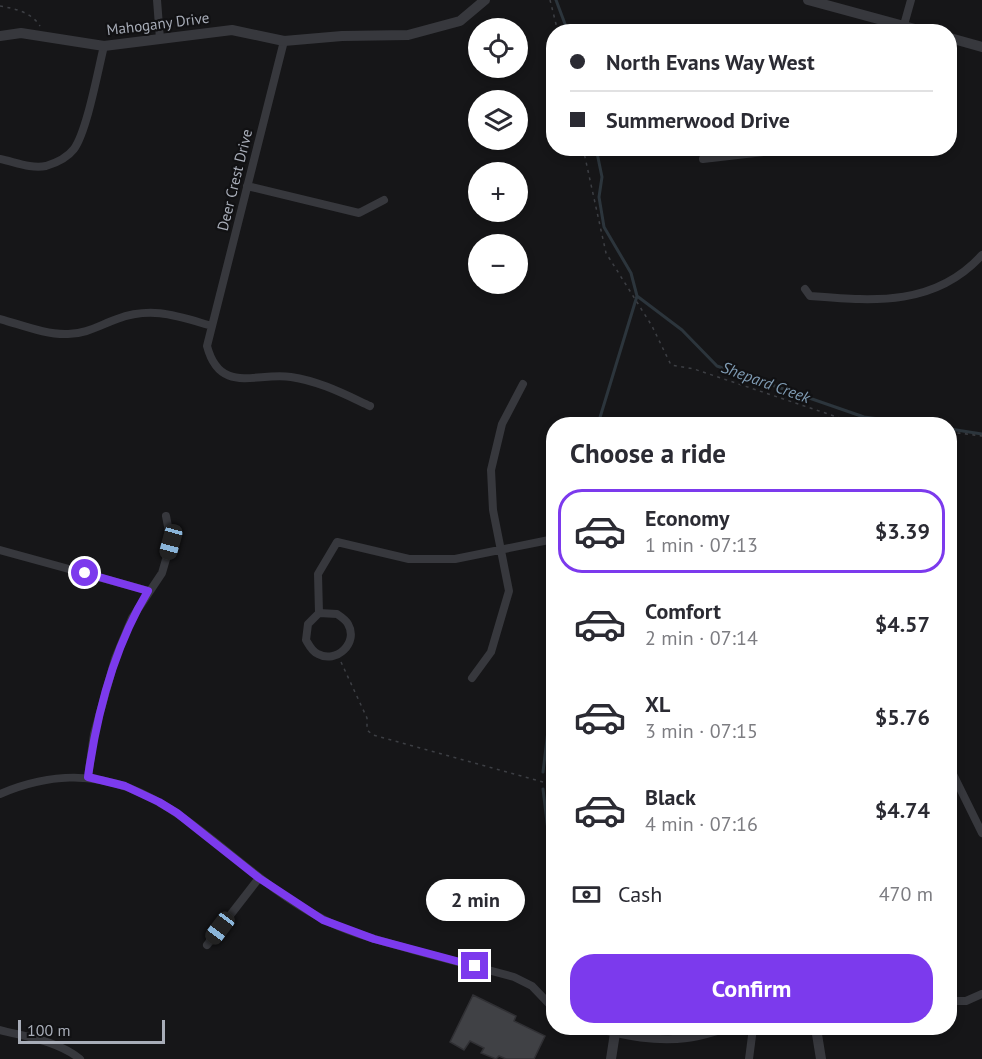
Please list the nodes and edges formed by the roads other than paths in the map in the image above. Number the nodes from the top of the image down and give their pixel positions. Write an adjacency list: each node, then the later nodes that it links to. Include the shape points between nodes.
1 (157, 0): 8 (street)
2 (485, 0): 10 (street, Mahogany Drive, via 460,21 408,35)
3 (808, 0): 5 (street)
4 (911, 0): 6 (street)
5 (887, 24)
6 (904, 24)
7 (0, 36): 11 (street, Mahogany Drive, via 47,35)
8 (160, 39): 10 (street, Mahogany Drive, via 232,30); 11 (street, Mahogany Drive)
9 (957, 40): 12 (street)
10 (284, 41): 16 (street, Deer Crest Drive)
11 (104, 46): 14 (street, via 74,149 60,162 44,166)
12 (982, 46)
13 (729, 156): 15 (street)
14 (0, 159)
15 (703, 159)
16 (247, 186): 17 (street, via 359,213); 21 (street, Deer Crest Drive)
17 (384, 200)
18 (982, 255): 19 (street, via 954,280 921,294 889,299 839,298 810,296)
19 (806, 289)
20 (0, 319): 21 (street, via 67,334 86,333 126,316 153,311)
21 (212, 326): 23 (street, Deer Crest Drive, via 207,346 211,361 223,373 240,379 290,377 321,384)
22 (523, 384): 26 (street, via 502,424 490,470)
23 (370, 406)
24 (166, 516): 28 (street, via 171,542 162,573)
25 (546, 540): 26 (street)
26 (501, 549): 29 (street, via 455,559 409,559 337,542 318,574); 30 (street, via 509,591 491,652)
27 (0, 550): 28 (street)
28 (148, 591): 31 (street, via 115,659 94,734)
29 (319, 613): 29 (street, via 308,624 306,640 315,654 338,655 351,638 348,624 337,614)
30 (472, 678)
31 (88, 777): 33 (street, via 25,784); 35 (street, via 151,797)
32 (957, 782): 34 (street)
33 (0, 794)
34 (982, 833)
35 (259, 878): 36 (street); 38 (street, via 323,920 374,939 514,977 532,986)
36 (207, 945)
37 (982, 994): 39 (street, via 966,1002)
38 (546, 1001)
39 (957, 1001)
40 (0, 1030): 46 (street, via 50,1043)
41 (614, 1035): 47 (street)
42 (634, 1035): 43 (street, via 654,1040)
43 (700, 1035)
44 (752, 1035): 48 (street)
45 (817, 1035): 49 (street)
46 (80, 1059)
47 (610, 1059)
48 (749, 1059)
49 (821, 1059)

